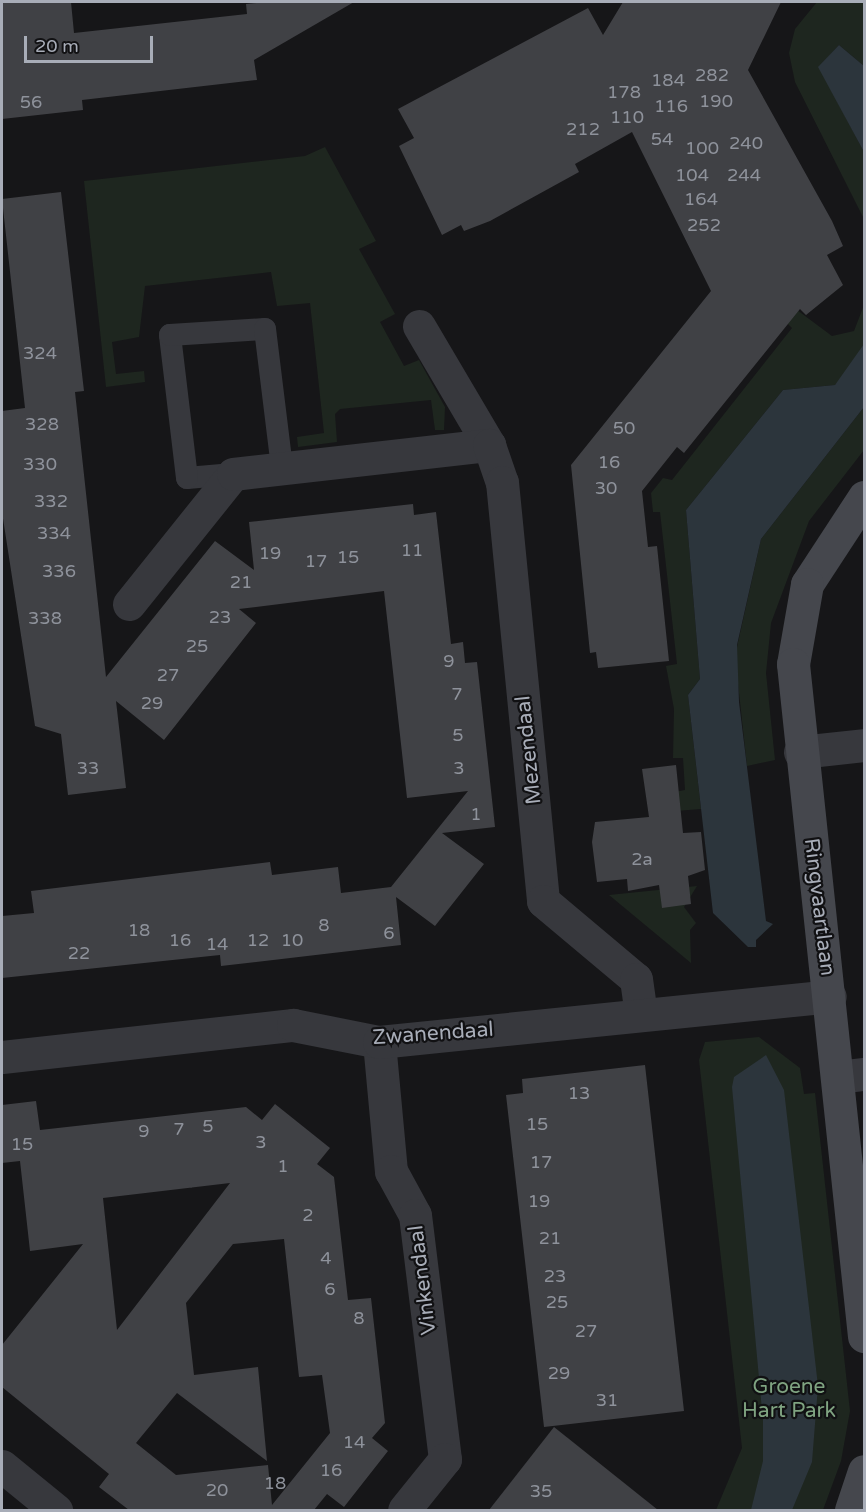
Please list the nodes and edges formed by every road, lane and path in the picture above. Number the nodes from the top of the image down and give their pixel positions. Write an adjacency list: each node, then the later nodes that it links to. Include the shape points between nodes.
1 (419, 326): 2 (street, Mezendaal)
2 (489, 445): 3 (street); 10 (street, Mezendaal, via 502,482 543,901 636,979)
3 (282, 468): 4 (street); 4 (lane, via 262,326 170,335 187,478)
4 (233, 474): 6 (street)
5 (864, 497): 8 (street, Ringvaartlaan, via 807,584 793,664)
6 (129, 604)
7 (864, 745): 8 (street)
8 (800, 752): 9 (street, Ringvaartlaan)
9 (830, 996): 10 (street, Zwanendaal); 13 (street, Ringvaartlaan)
10 (642, 1015): 11 (street, Zwanendaal)
11 (379, 1042): 12 (street, Zwanendaal, via 293,1025); 18 (street, Vinkendaal, via 391,1171 415,1215 445,1459)
12 (2, 1057)
13 (851, 1075): 14 (street, Ringvaartlaan)
14 (864, 1336)
15 (2, 1466): 17 (street)
16 (864, 1471): 19 (street)
17 (56, 1510)
18 (404, 1510)
19 (851, 1510)

